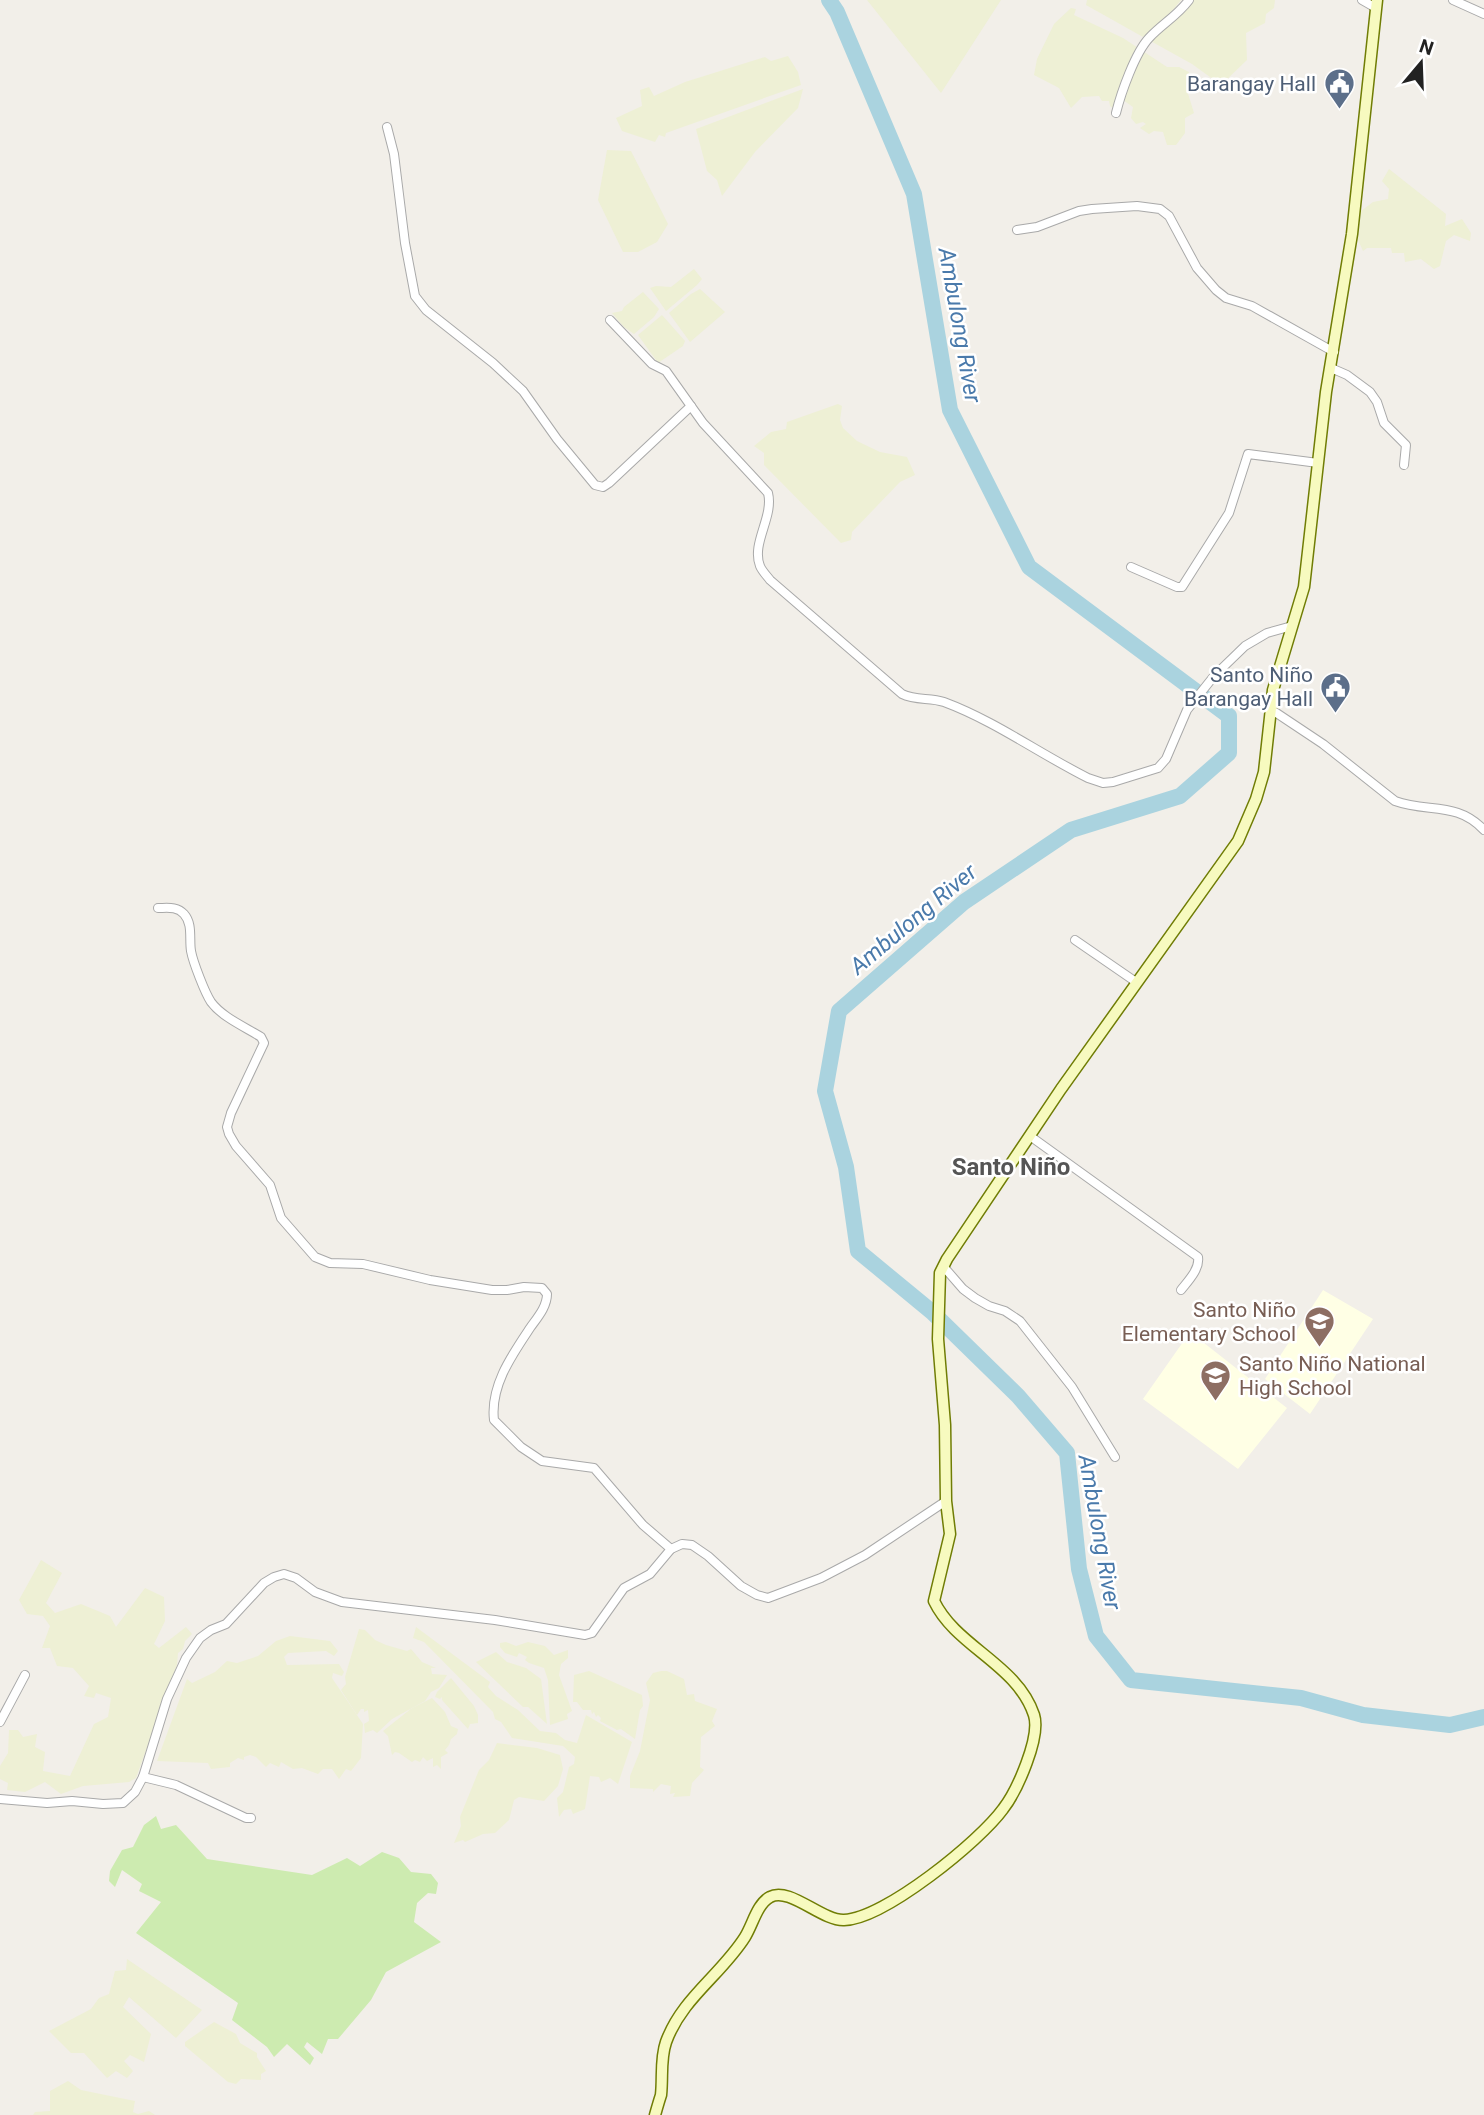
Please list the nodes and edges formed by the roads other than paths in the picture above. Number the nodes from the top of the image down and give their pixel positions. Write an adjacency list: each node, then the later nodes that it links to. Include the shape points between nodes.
1 (1189, 0): 6 (street, via 1148,40)
2 (1363, 0): 4 (street)
3 (1453, 0): 5 (street)
4 (1377, 4): 10 (street)
5 (1484, 14)
6 (1116, 113)
7 (387, 127): 12 (street, via 415,296 523,391 595,485 609,483)
8 (1017, 230): 10 (street, via 1092,209 1160,209 1196,268 1216,290)
9 (610, 320): 12 (street, via 652,364 666,371)
10 (1334, 352): 11 (street)
11 (1331, 368): 13 (street); 14 (street, via 1370,392 1384,423 1406,446)
12 (691, 406): 16 (street, via 768,493 770,503 758,555 770,580 902,694 943,701 1103,783 1158,768 1187,710 1207,685 1245,646)
13 (1318, 463): 15 (street, via 1248,454 1229,513 1182,587); 16 (street, via 1304,587)
14 (1404, 465)
15 (1131, 568)
16 (1292, 626): 17 (street)
17 (1269, 708): 18 (street, via 1395,801 1453,810 1475,820); 21 (street, via 1264,772 1238,841)
18 (1484, 830)
19 (158, 908): 27 (street, via 175,908 186,915 190,948 210,1000 261,1037 264,1044 228,1127 236,1146 270,1185 281,1218 323,1261 363,1264 492,1290 542,1288 547,1300 508,1361 499,1382 494,1420 542,1461 594,1468 643,1525)
20 (1075, 940): 21 (street)
21 (1136, 982): 22 (street)
22 (1030, 1136): 23 (street); 24 (street, via 1198,1257 1196,1270)
23 (942, 1269): 25 (street, via 975,1298 1020,1321 1072,1387); 26 (street, via 938,1339)
24 (1181, 1290)
25 (1115, 1457)
26 (946, 1501): 27 (street, via 866,1555 768,1598 741,1586 692,1545); 33 (street, via 950,1534 934,1601 958,1633 1021,1690 1034,1717 1035,1735 1023,1771 1004,1809 966,1847 887,1904 844,1921 794,1898 770,1897 730,1958 678,2018 666,2043)
27 (671, 1549): 30 (street, via 650,1574 624,1588 592,1633 585,1635 342,1602 315,1592 296,1578 274,1577 226,1623 200,1638 186,1658 167,1699)
28 (25, 1675): 29 (street)
29 (0, 1721)
30 (143, 1777): 31 (street, via 123,1803); 32 (street, via 176,1785)
31 (0, 1799)
32 (251, 1818)
33 (655, 2115)

